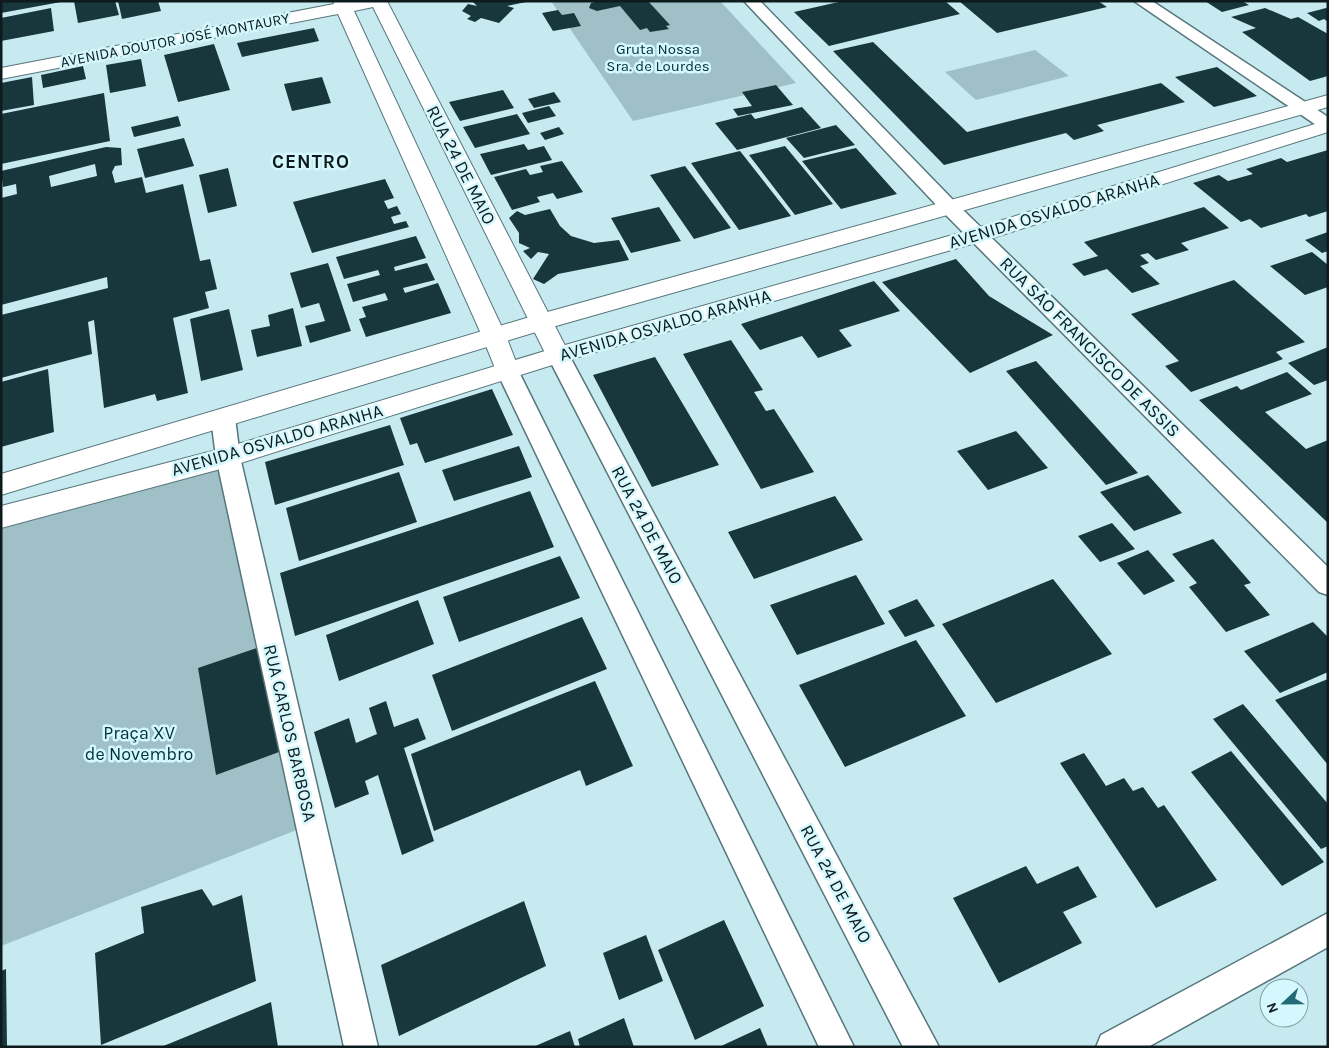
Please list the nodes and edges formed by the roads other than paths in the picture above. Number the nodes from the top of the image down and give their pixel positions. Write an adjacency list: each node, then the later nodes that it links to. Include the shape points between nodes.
1 (291, 1): 7 (main road, AVENIDA DOUTOR JOSÉ MONTAURY)
2 (378, 1): 6 (main road, AVENIDA DOUTOR JOSÉ MONTAURY); 13 (main road, RUA 24 DE MAIO)
3 (750, 1): 11 (street, RUA SÃO FRANCISCO DE ASSIS)
4 (1141, 1): 9 (street)
5 (1163, 1): 9 (street)
6 (342, 4): 8 (main road, AVENIDA DOUTOR JOSÉ MONTAURY); 14 (main road)
7 (175, 23)
8 (1, 74)
9 (1320, 105): 10 (street); 11 (main road, AVENIDA OSVALDO ARANHA)
10 (1328, 125): 12 (main road, AVENIDA OSVALDO ARANHA)
11 (949, 207): 12 (street, RUA SÃO FRANCISCO DE ASSIS); 13 (main road, AVENIDA OSVALDO ARANHA)
12 (978, 235): 15 (main road, AVENIDA OSVALDO ARANHA); 21 (street, RUA SÃO FRANCISCO DE ASSIS)
13 (541, 322): 14 (main road, AVENIDA OSVALDO ARANHA); 15 (main road, RUA 24 DE MAIO)
14 (494, 336): 16 (main road); 17 (main road, AVENIDA OSVALDO ARANHA)
15 (558, 355): 16 (main road, AVENIDA OSVALDO ARANHA); 25 (street, RUA 24 DE MAIO)
16 (508, 372): 18 (main road, AVENIDA OSVALDO ARANHA); 24 (street)
17 (223, 418): 18 (street, RUA CARLOS BARBOSA); 19 (main road, AVENIDA OSVALDO ARANHA)
18 (228, 456): 20 (main road, AVENIDA OSVALDO ARANHA); 23 (street, RUA CARLOS BARBOSA)
19 (1, 485)
20 (1, 517)
21 (1328, 584)
22 (1328, 929): 26 (street)
23 (362, 1047)
24 (837, 1047)
25 (922, 1047)
26 (1112, 1047)

